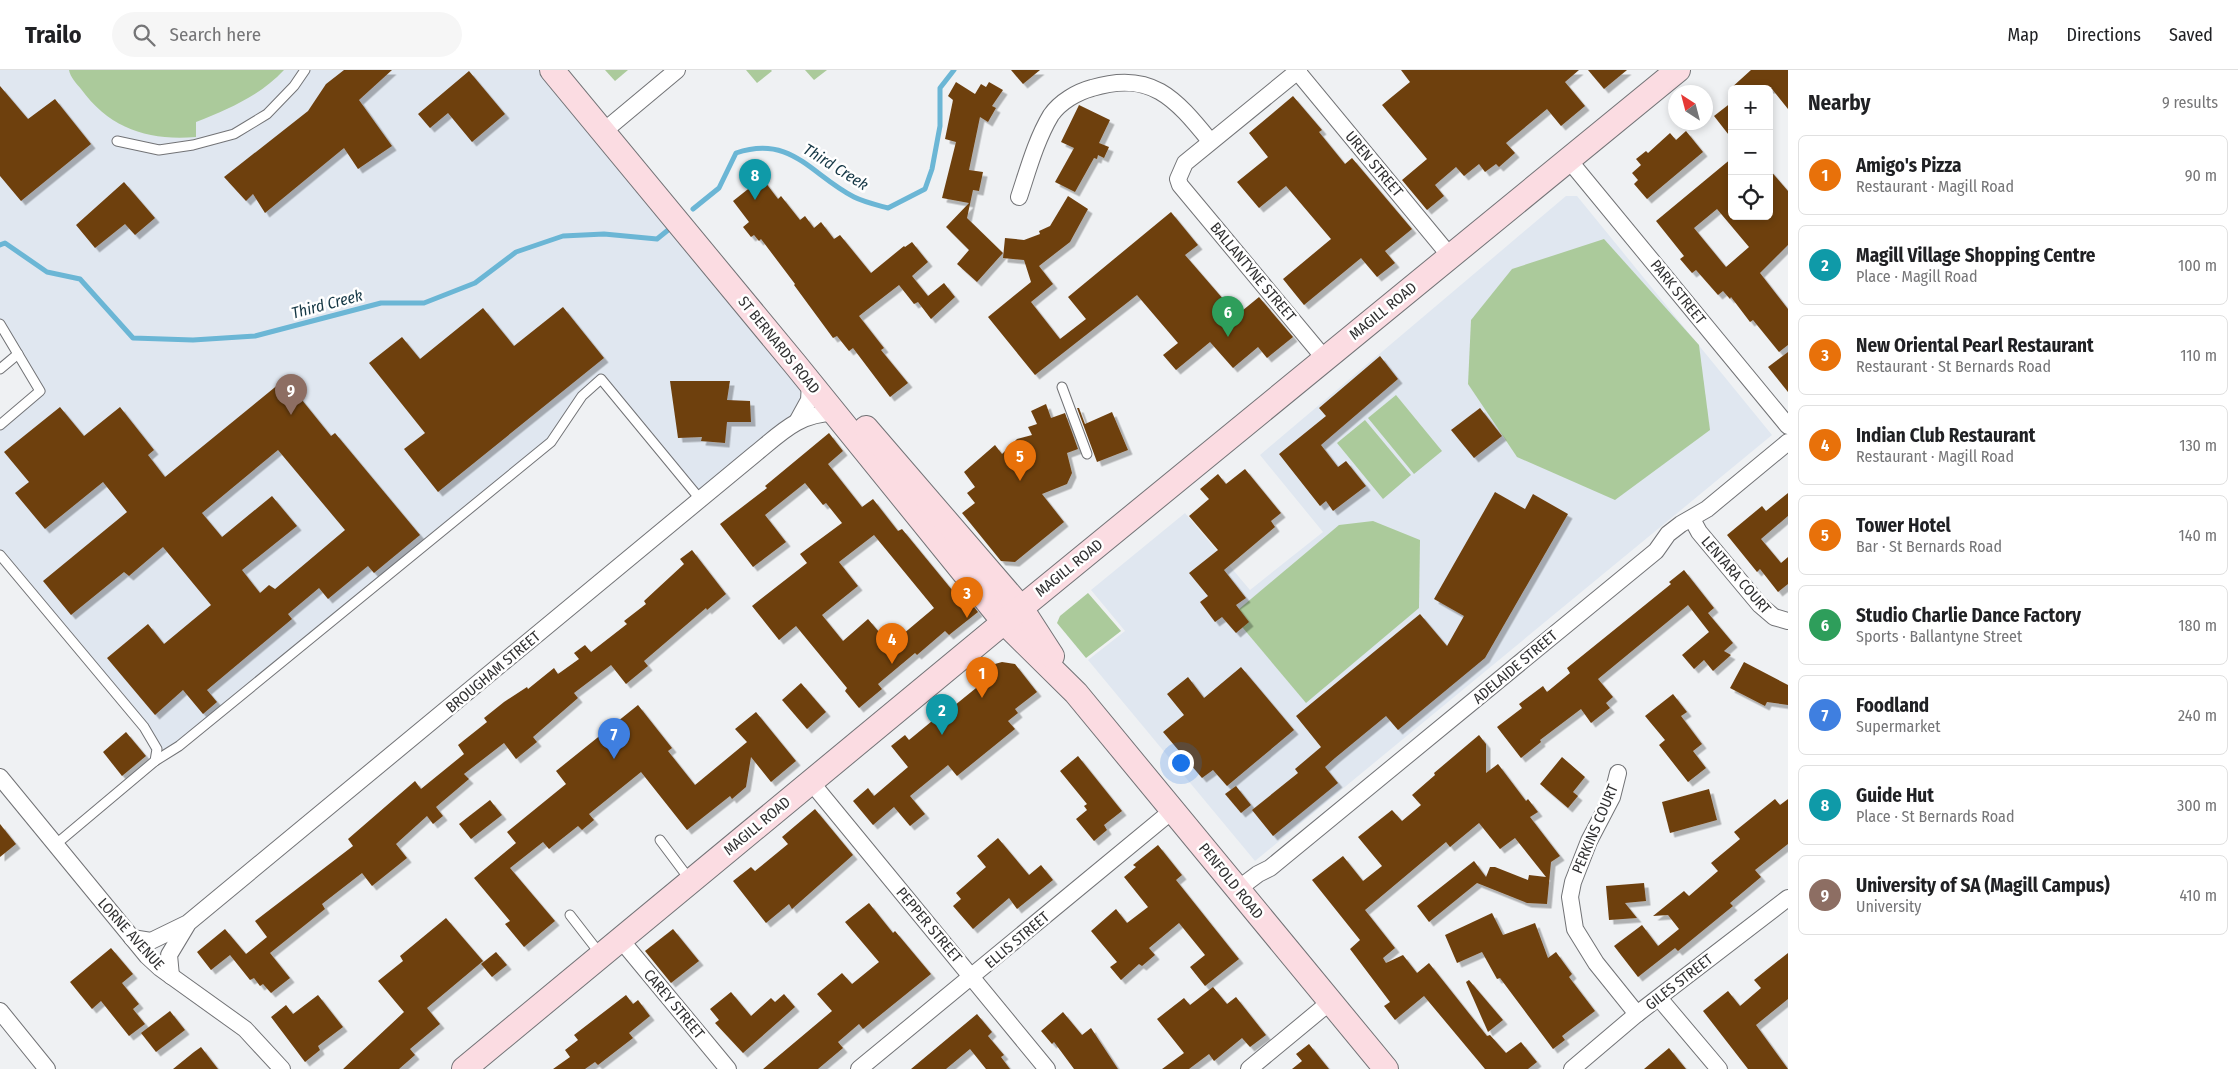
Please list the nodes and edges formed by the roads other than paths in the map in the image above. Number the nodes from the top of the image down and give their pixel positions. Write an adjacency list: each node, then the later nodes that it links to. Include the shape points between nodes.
1 (305, 70): 8 (lane, via 267,114 234,134 160,150)
2 (552, 70): 7 (main road, ST BERNARDS ROAD)
3 (572, 70): 7 (main road, ST BERNARDS ROAD)
4 (677, 70): 7 (street)
5 (1298, 71): 9 (street); 13 (street, UREN STREET)
6 (1676, 71): 10 (main road, MAGILL ROAD)
7 (609, 126): 11 (main road, ST BERNARDS ROAD)
8 (117, 141)
9 (1210, 141): 12 (street, via 1186,111 1158,90 1136,82 1113,81 1077,92 1052,114); 16 (street, BALLANTYNE STREET, via 1185,163 1178,179 1180,185)
10 (1568, 159): 13 (main road, MAGILL ROAD); 23 (street, PARK STREET)
11 (661, 190): 18 (main road, ST BERNARDS ROAD); 29 (main road, ST BERNARDS ROAD, via 833,390)
12 (1019, 198)
13 (1450, 256): 16 (main road, MAGILL ROAD)
14 (0, 324): 15 (lane)
15 (18, 354): 17 (lane); 22 (lane, via 40,391)
16 (1325, 359): 29 (main road, MAGILL ROAD)
17 (0, 369)
18 (810, 383): 20 (main road, ST BERNARDS ROAD); 21 (street, BROUGHAM STREET, via 809,400)
19 (1062, 387): 25 (lane)
20 (834, 413): 21 (street, BROUGHAM STREET); 29 (main road, ST BERNARDS ROAD)
21 (798, 420): 26 (street, BROUGHAM STREET)
22 (0, 425)
23 (1788, 426)
24 (1788, 442): 27 (street, ADELAIDE STREET)
25 (1087, 454)
26 (700, 498): 31 (lane, via 600,379 582,396 561,429 544,448 187,740); 42 (street, BROUGHAM STREET)
27 (1692, 519): 30 (street, LENTARA COURT, via 1699,532 1760,605 1774,617); 39 (street, ADELAIDE STREET, via 1681,524 1648,557 1329,821)
28 (0, 555): 31 (lane, via 145,736)
29 (1012, 615): 34 (main road, MAGILL ROAD); 35 (main road, PENFOLD ROAD)
30 (1788, 621)
31 (155, 761): 37 (lane)
32 (1618, 773): 51 (street, PERKINS COURT, via 1612,797 1589,841 1570,897 1575,928 1596,963)
33 (0, 777): 37 (street, LORNE AVENUE)
34 (811, 782): 38 (main road, MAGILL ROAD); 47 (street, PEPPER STREET)
35 (1174, 810): 39 (main road, PENFOLD ROAD); 47 (street, ELLIS STREET)
36 (660, 840): 38 (lane)
37 (55, 845): 43 (street, LORNE AVENUE)
38 (691, 881): 44 (main road, MAGILL ROAD)
39 (1238, 889): 49 (main road, PENFOLD ROAD)
40 (1788, 898): 48 (street, GILES STREET)
41 (570, 915): 45 (lane)
42 (188, 923): 43 (street, BROUGHAM STREET, via 151,941); 46 (street, BROUGHAM STREET, via 169,955)
43 (132, 938): 46 (street, LORNE AVENUE)
44 (628, 948): 45 (main road, MAGILL ROAD); 55 (street, CAREY STREET)
45 (602, 955): 54 (main road, MAGILL ROAD)
46 (171, 976): 53 (street, LORNE AVENUE, via 245,1029)
47 (972, 977): 56 (street, ELLIS STREET); 57 (street, PEPPER STREET)
48 (1659, 998): 51 (street, GILES STREET); 61 (street)
49 (1330, 1002): 58 (street); 59 (main road, PENFOLD ROAD)
50 (0, 1011): 52 (street)
51 (1637, 1014): 60 (street, GILES STREET)
52 (47, 1069)
53 (282, 1069)
54 (464, 1069)
55 (728, 1069)
56 (859, 1069)
57 (1047, 1069)
58 (1249, 1069)
59 (1386, 1069)
60 (1572, 1069)
61 (1719, 1069)

